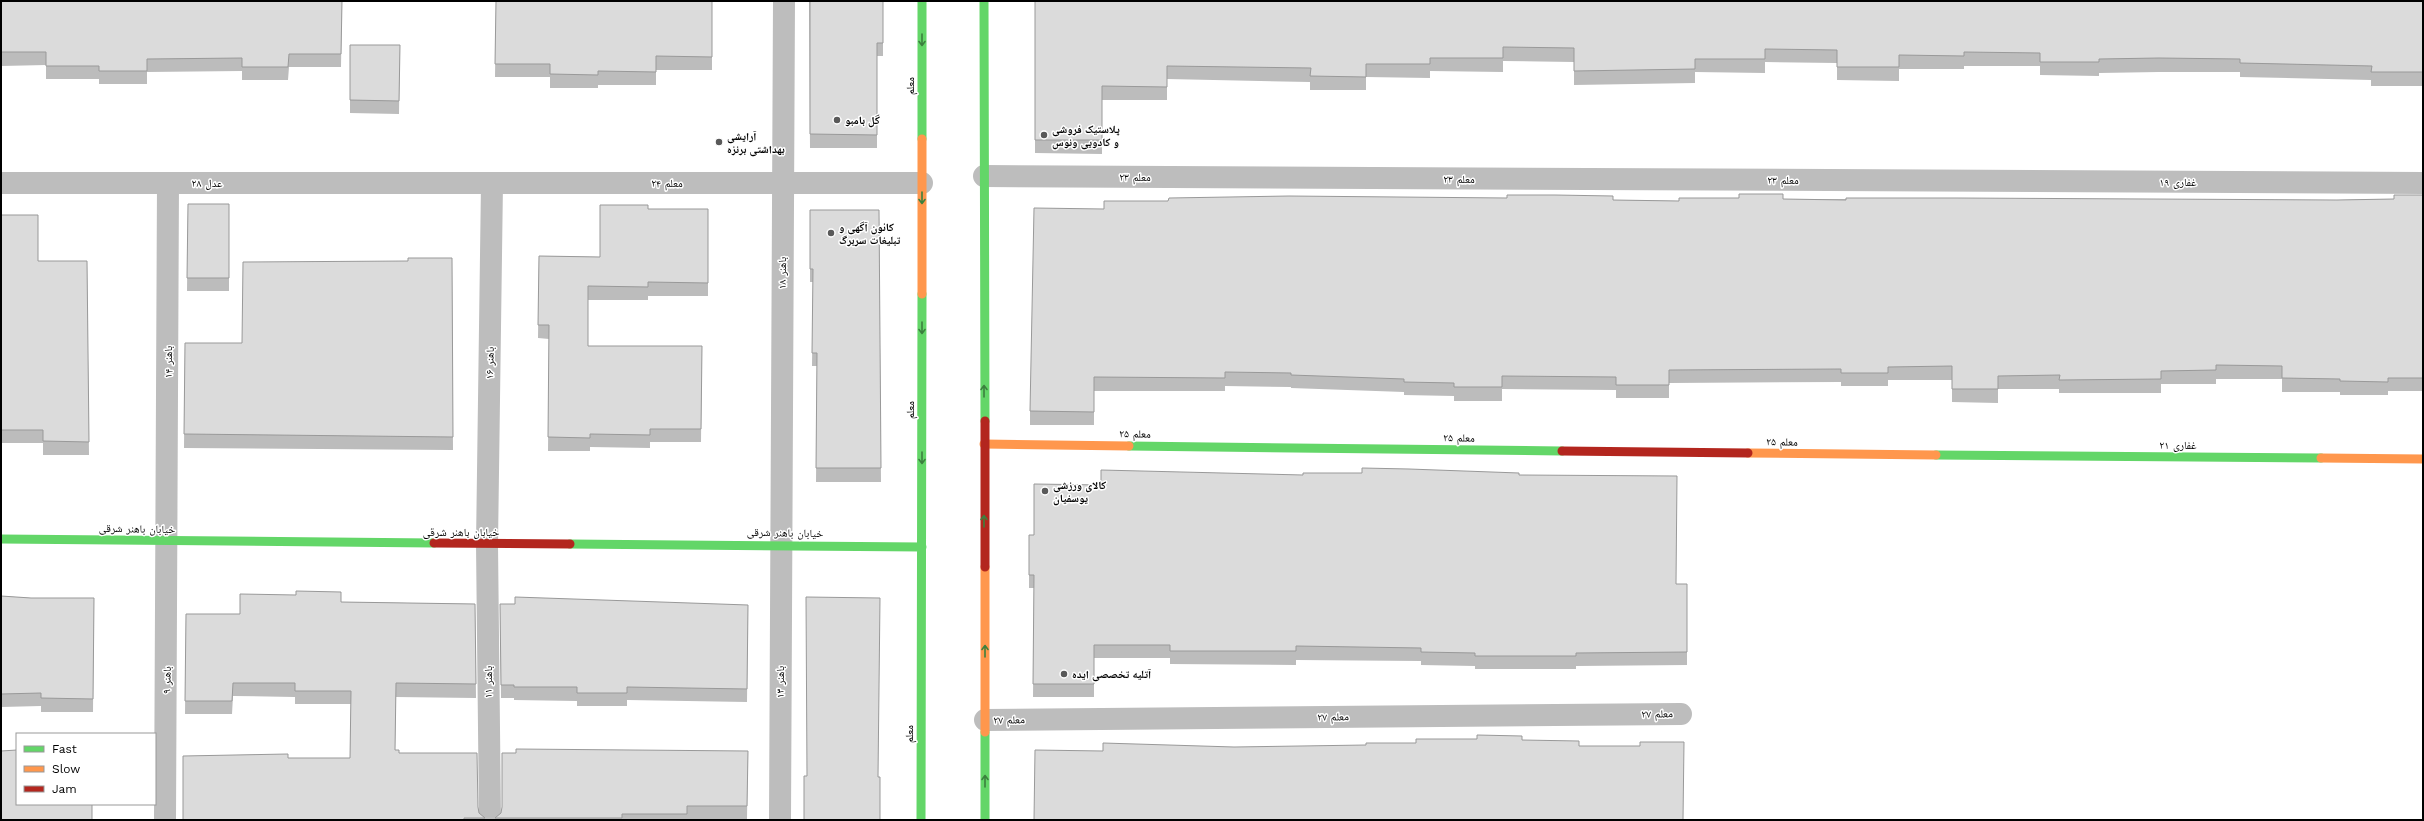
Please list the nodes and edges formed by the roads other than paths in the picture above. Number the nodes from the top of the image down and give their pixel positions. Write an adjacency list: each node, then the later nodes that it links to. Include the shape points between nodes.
1 (784, 1): 9 (street, باهنر ۱۸)
2 (922, 1): 10 (street, معلم, one-way to 10)
3 (984, 1): 4 (street)
4 (984, 176): 5 (street, معلم ۲۳); 13 (street, one-way to 4)
5 (1933, 181): 11 (street, غفاری ۱۹)
6 (1, 183): 7 (street, عدل ۲۸)
7 (168, 183): 12 (street, عدل ۲۸); 17 (street, باهنر ۱۴)
8 (492, 183): 9 (street, معلم ۲۴); 12 (street, معلم ۲۴); 18 (street, باهنر ۱۶)
9 (783, 183): 10 (street, معلم ۲۴); 19 (street, باهنر ۱۸)
10 (922, 183): 20 (street, معلم, one-way to 20)
11 (2423, 183)
12 (413, 184)
13 (984, 444): 14 (street, معلم ۲۵); 22 (street, one-way to 13)
14 (1932, 456): 15 (street, غفاری ۲۱)
15 (2423, 458)
16 (1, 539): 17 (street, خیابان باهنر شرقی)
17 (168, 541): 18 (street, خیابان باهنر شرقی); 23 (street, باهنر ۹)
18 (487, 544): 19 (street, خیابان باهنر شرقی); 24 (street, باهنر ۱۱)
19 (780, 545): 20 (street, خیابان باهنر شرقی); 25 (street, باهنر ۱۳)
20 (922, 547): 26 (street, معلم)
21 (1681, 714): 22 (street, معلم ۲۷)
22 (985, 720): 27 (street, one-way to 22)
23 (165, 820)
24 (490, 820)
25 (780, 820)
26 (921, 820)
27 (985, 820)

